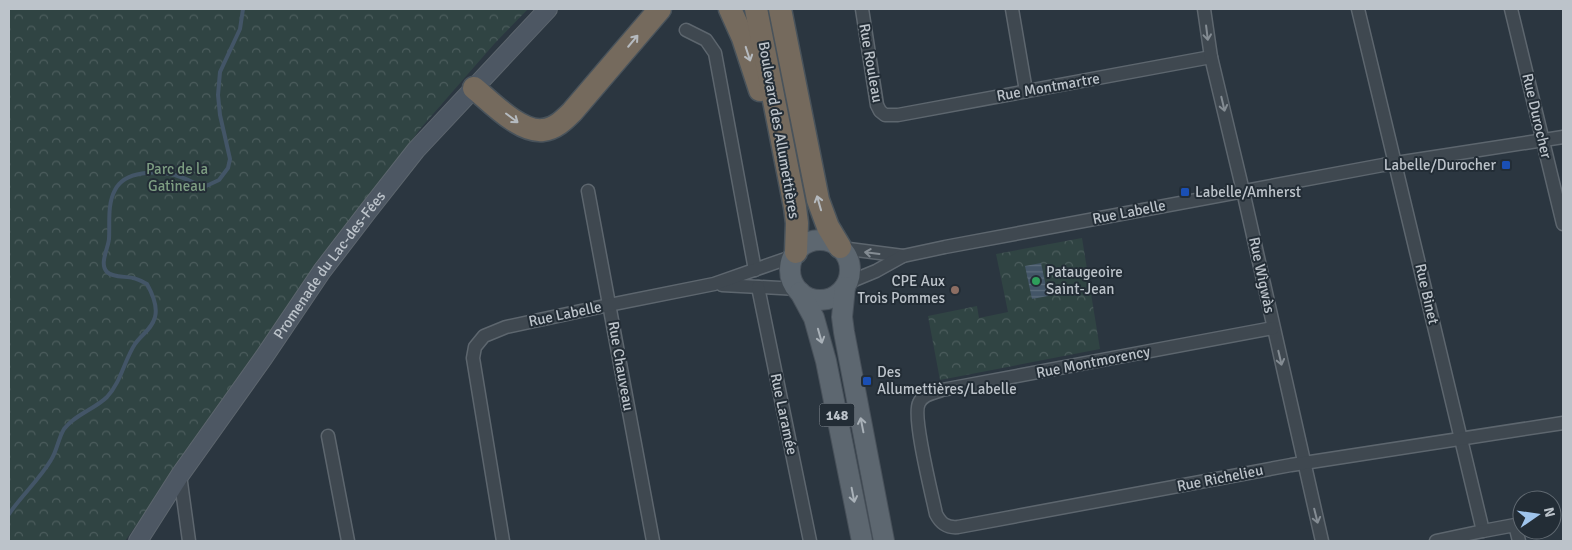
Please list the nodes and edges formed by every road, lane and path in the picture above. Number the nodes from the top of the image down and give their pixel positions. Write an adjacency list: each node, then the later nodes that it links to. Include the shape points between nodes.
1 (548, 9): 14 (street, Promenade du Lac-des-Fées)
2 (660, 9): 14 (highway, one-way to 2, via 516,122 531,129 556,126 572,112)
3 (730, 9): 21 (highway, one-way to 21, via 743,38)
4 (756, 9): 21 (highway, Boulevard des Allumettières)
5 (780, 9): 17 (highway, Boulevard des Allumettières)
6 (796, 9): 17 (highway)
7 (862, 9): 16 (street, Rue Rouleau, via 877,105)
8 (1012, 9): 15 (street)
9 (1204, 9): 13 (street, Rue Wìgwàs, one-way to 13)
10 (1358, 9): 20 (street, Rue Binet)
11 (1511, 9): 19 (street, Rue Durocher)
12 (686, 30): 28 (street, via 706,40 715,53)
13 (1211, 57): 15 (street, Rue Montmartre); 23 (street, Rue Wìgwàs, one-way to 23)
14 (474, 88): 40 (street, Promenade du Lac-des-Fées, via 416,150 322,271)
15 (1026, 91): 16 (street, Rue Montmartre)
16 (885, 115)
17 (802, 122): 25 (highway, Boulevard des Allumettières, one-way to 17, via 818,200)
18 (1563, 136): 19 (street, Rue Labelle)
19 (1543, 140): 20 (street, Rue Labelle); 24 (street, Rue Durocher)
20 (1396, 163): 23 (street, Rue Labelle); 37 (street, Rue Binet)
21 (790, 181): 26 (highway, Boulevard des Allumettières, via 797,223)
22 (588, 191): 33 (street, Rue Chauveau)
23 (1243, 191): 27 (street, Rue Labelle); 34 (street, Rue Wìgwàs)
24 (1563, 224)
25 (840, 248): 26 (main road, via 825,240 817,240 802,246); 27 (street, Rue Labelle, one-way to 25); 30 (main road, via 847,256 850,269)
26 (795, 254): 28 (street, Rue Labelle); 32 (main road, via 790,270)
27 (903, 256): 30 (street, Rue Labelle)
28 (756, 270): 29 (street, Rue Labelle)
29 (714, 284): 31 (street, Rue Labelle); 33 (street, Rue Labelle)
30 (846, 285): 32 (main road, via 838,294 819,300); 49 (main road, 148, one-way to 30, via 844,332 842,317)
31 (758, 286): 32 (street, Rue Labelle); 47 (street, Rue Laramée)
32 (799, 290): 48 (main road, 148, one-way to 48, via 814,318 824,354)
33 (609, 304): 45 (street, Rue Labelle, via 506,327 478,341 473,358); 46 (street, Rue Chauveau)
34 (1273, 328): 38 (street, Rue Wìgwàs, one-way to 38); 39 (street, Rue Montmorency, via 927,395 917,408)
35 (1563, 423): 37 (street, Rue Richelieu)
36 (328, 436): 44 (street)
37 (1461, 438): 38 (street, Rue Richelieu); 41 (street, Rue Binet)
38 (1304, 463): 39 (street, Rue Richelieu, via 952,528 939,521 936,514); 50 (street, Rue Wìgwàs, one-way to 50)
39 (925, 464)
40 (180, 475): 42 (street, Promenade du Lac-des-Fées); 43 (street)
41 (1483, 531): 51 (street); 52 (street, via 1515,525)
42 (138, 541)
43 (189, 541)
44 (348, 541)
45 (503, 541)
46 (653, 541)
47 (810, 541)
48 (862, 541)
49 (884, 541)
50 (1322, 541)
51 (1436, 541)
52 (1519, 541)

